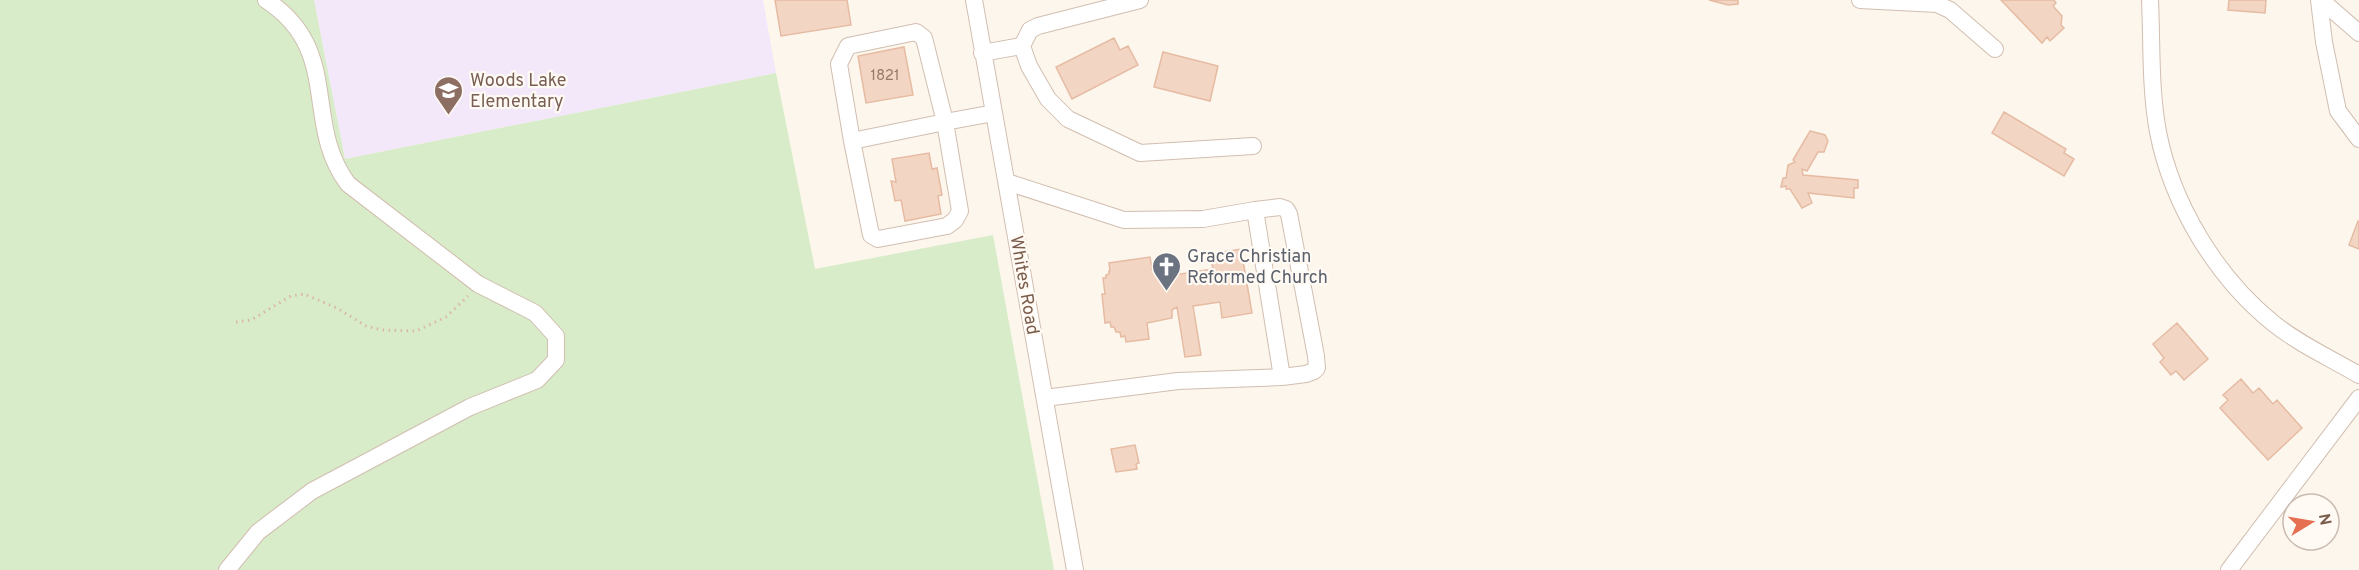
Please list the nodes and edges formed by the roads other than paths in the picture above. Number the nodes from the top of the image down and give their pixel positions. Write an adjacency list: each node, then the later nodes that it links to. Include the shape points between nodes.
1 (266, 0): 23 (street, via 284,11 307,42 317,71 329,147 344,179 478,284 535,313 556,336 556,360 537,380 470,407 312,491 258,532)
2 (962, 0): 10 (street)
3 (974, 0): 10 (street, Whites Road)
4 (1140, 0): 9 (street, via 1038,26 1030,30)
5 (1860, 0): 11 (street, via 1937,4 1950,10)
6 (2150, 0): 19 (street, via 2158,131 2166,162 2194,229 2218,267 2274,323)
7 (2320, 0): 8 (street); 14 (street, via 2338,111)
8 (2359, 33)
9 (1022, 46): 10 (street); 16 (street, via 1048,99 1068,119 1140,153)
10 (981, 49): 12 (street, Whites Road)
11 (1995, 49)
12 (994, 113): 13 (street); 17 (street, Whites Road)
13 (945, 122): 15 (street); 15 (street, via 924,38 916,32 848,46 839,64); 15 (street, via 960,211 947,226 878,239 871,235)
14 (2359, 139)
15 (852, 141)
16 (1253, 146)
17 (1007, 182): 18 (street, via 1124,220 1203,219); 21 (street, Whites Road)
18 (1255, 210): 20 (street); 20 (street, via 1280,207 1289,214 1316,356 1314,371)
19 (2359, 375)
20 (1282, 377): 21 (street, via 1178,381)
21 (1045, 398): 24 (street, Whites Road)
22 (2359, 398): 25 (street)
23 (227, 570)
24 (1075, 570)
25 (2229, 570)

